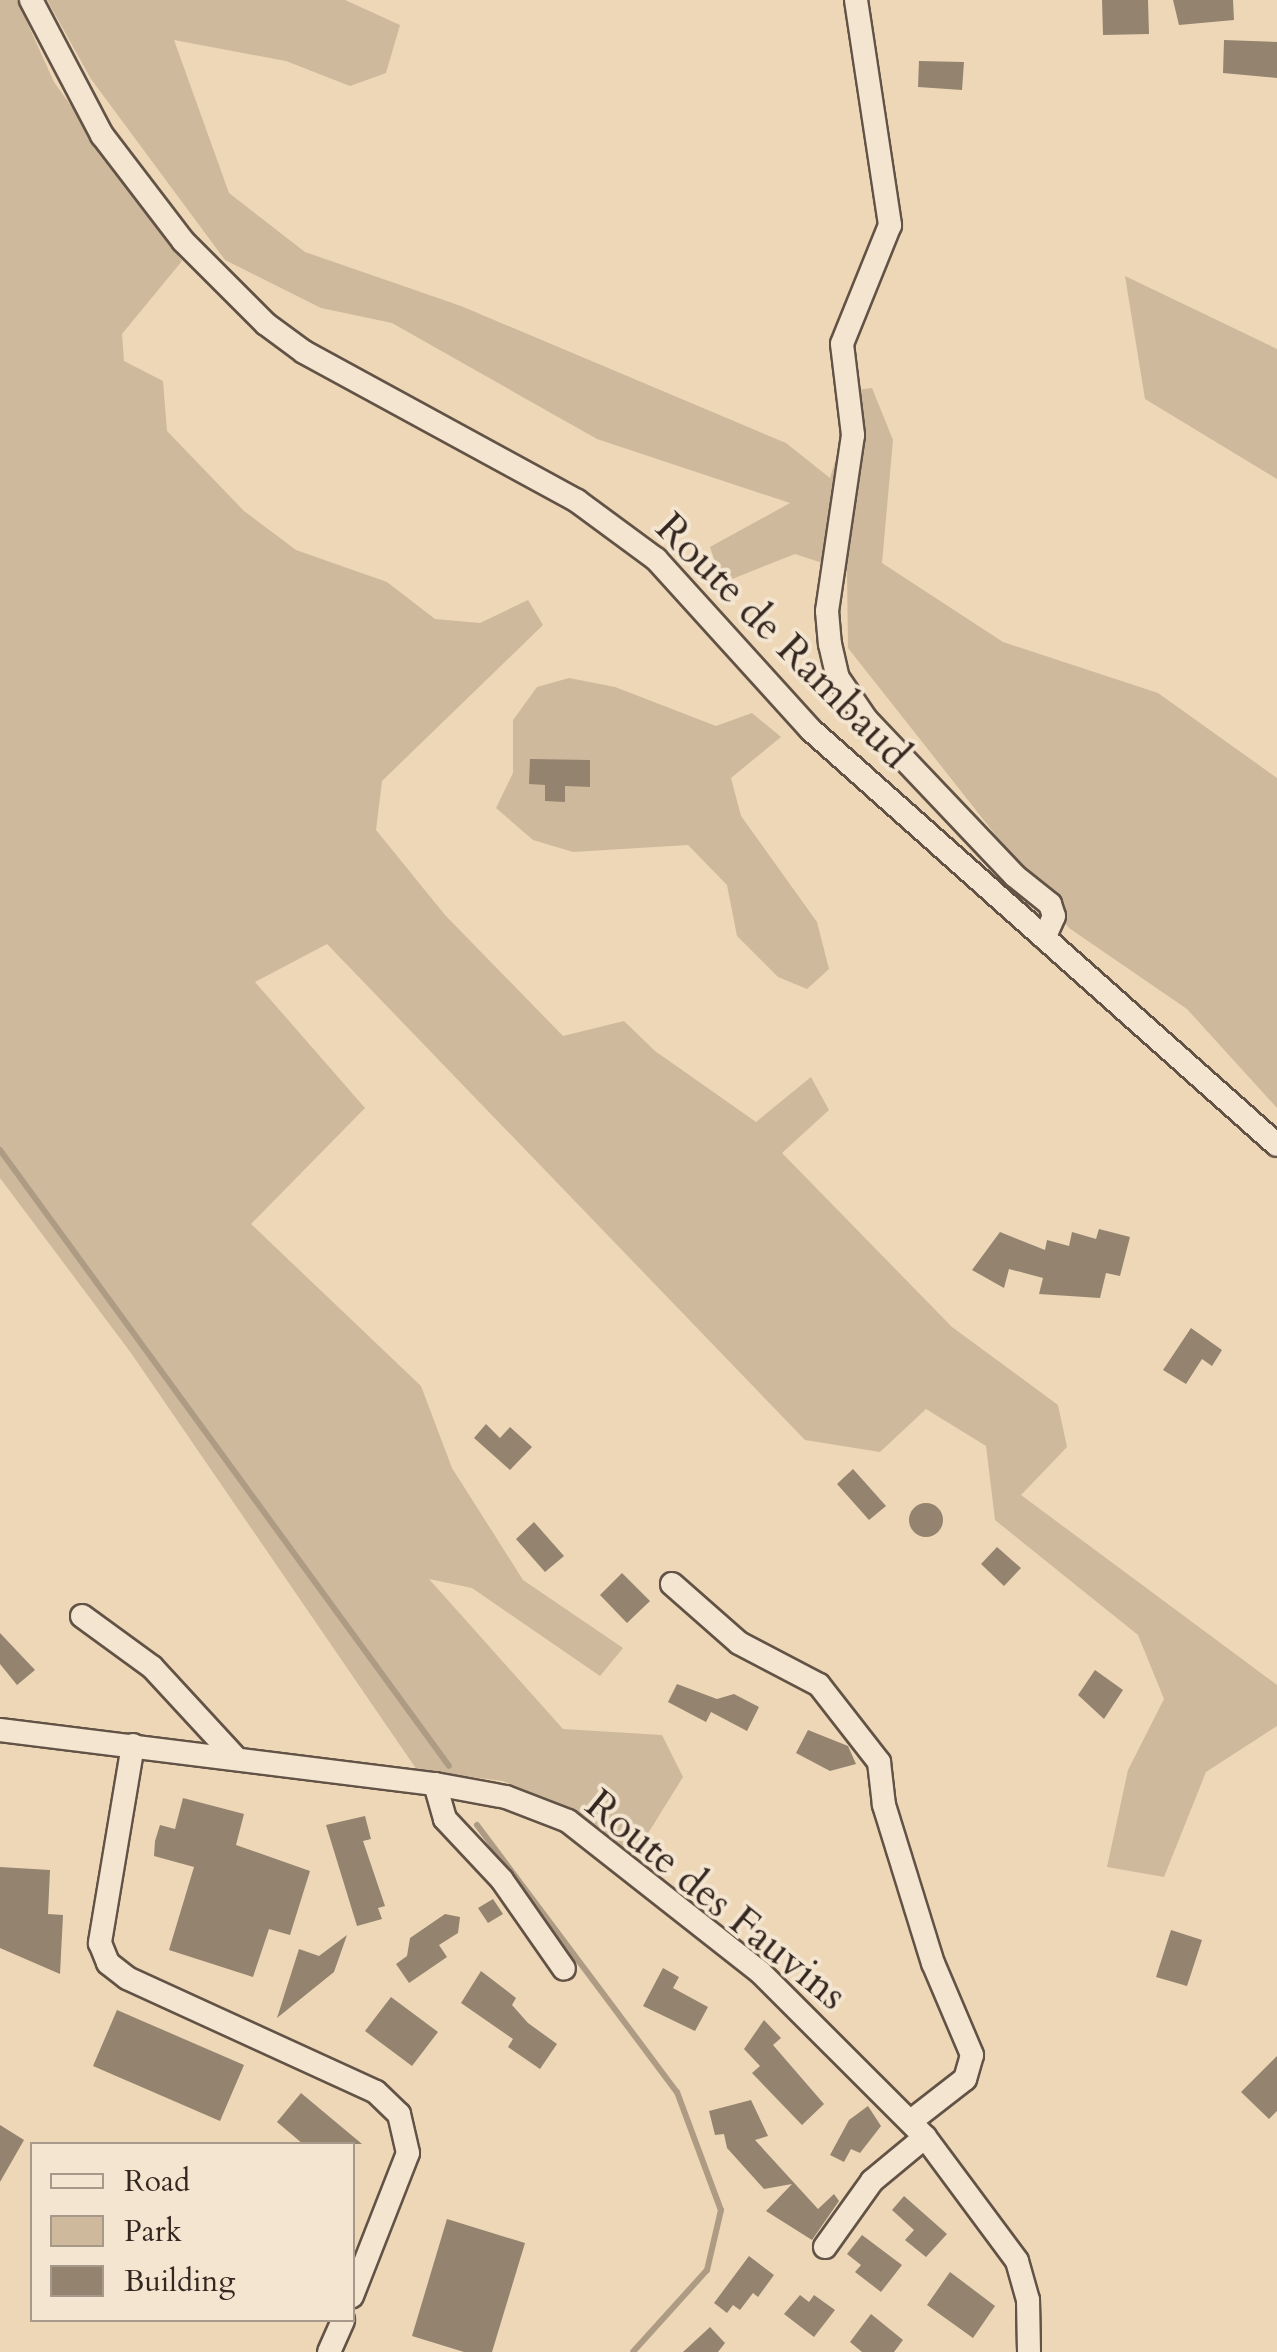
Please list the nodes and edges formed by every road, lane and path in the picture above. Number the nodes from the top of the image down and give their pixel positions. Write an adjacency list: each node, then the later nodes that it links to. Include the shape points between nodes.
1 (31, 0): 3 (street, Route de Rambaud, via 102,135 183,241 246,306 304,352 527,470 656,559 810,729)
2 (856, 0): 3 (street, via 890,225 842,344 853,436 828,611 830,644 838,678 866,719 1014,876 1050,904 1054,916)
3 (1044, 938): 4 (street, Route de Rambaud)
4 (1277, 1145)
5 (672, 1584): 12 (street, via 739,1643 819,1685 879,1762 884,1805 934,1963 972,2055 965,2078)
6 (82, 1616): 9 (street, via 152,1668)
7 (0, 1730): 8 (street, Route des Fauvins)
8 (133, 1745): 9 (street, Route des Fauvins); 14 (street, via 100,1943 108,1962 127,1978 376,2092 398,2114 408,2153)
9 (237, 1759): 10 (street, Route des Fauvins)
10 (435, 1784): 11 (street, via 445,1819 502,1880); 12 (street, Route des Fauvins, via 532,1806 602,1843 760,1972)
11 (564, 1969)
12 (918, 2129): 13 (street); 17 (street, Route des Fauvins, via 1017,2262 1028,2300)
13 (825, 2247)
14 (355, 2288)
15 (342, 2322): 16 (street)
16 (329, 2352)
17 (1029, 2352)

